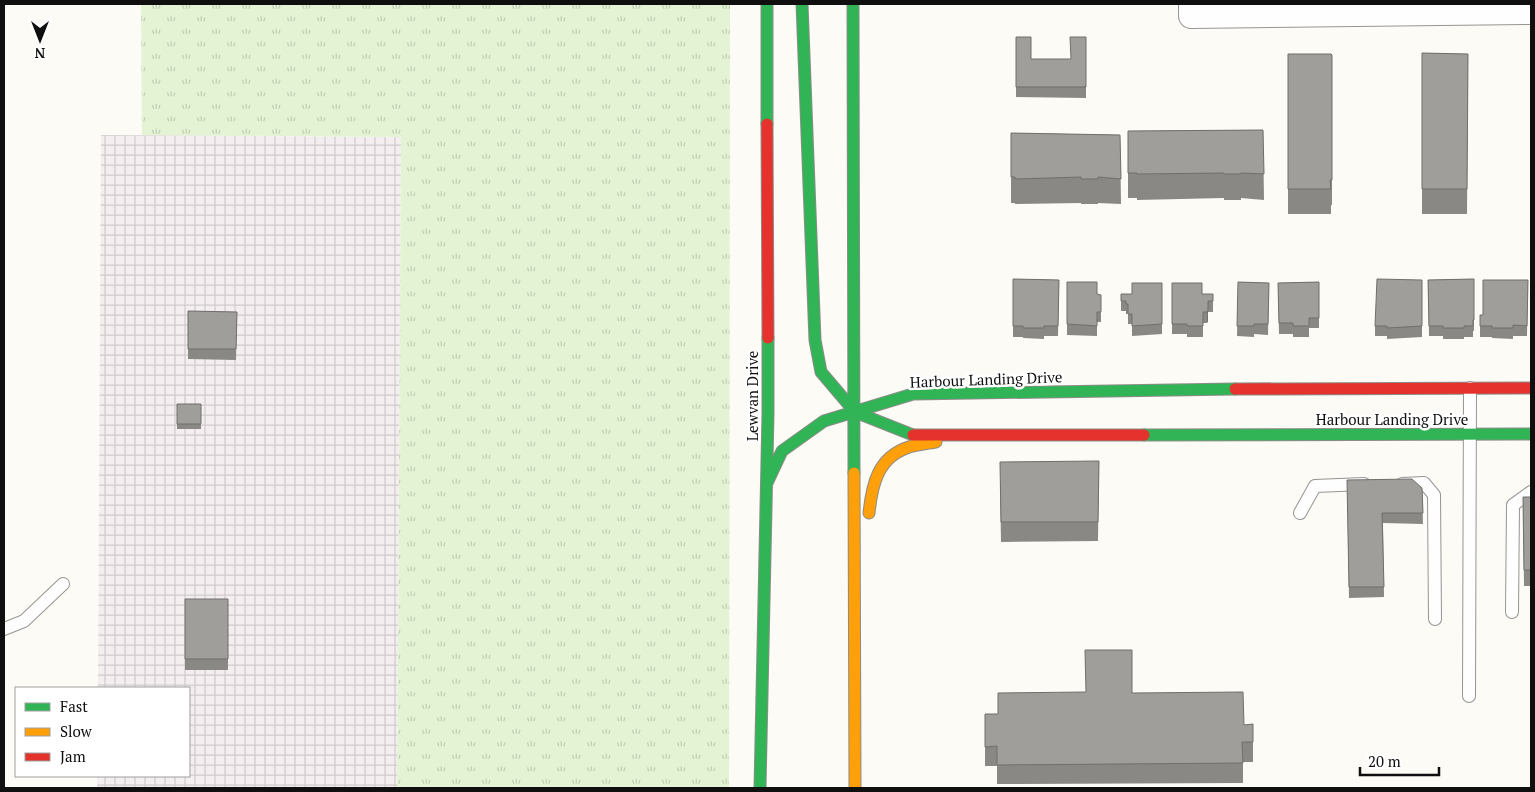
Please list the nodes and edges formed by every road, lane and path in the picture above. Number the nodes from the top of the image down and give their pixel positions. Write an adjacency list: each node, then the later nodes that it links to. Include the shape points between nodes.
1 (767, 4): 12 (main road, Lewvan Drive)
2 (802, 4): 8 (main road, via 815,340 821,372)
3 (853, 4): 8 (main road)
4 (1191, 4): 5 (street, via 1191,16)
5 (1531, 12)
6 (1470, 388): 7 (main road, Harbour Landing Drive); 8 (main road, Harbour Landing Drive, via 913,394); 9 (lane)
7 (1531, 388)
8 (856, 412): 11 (main road, Harbour Landing Drive, via 916,436); 12 (main road, via 824,421 782,451); 22 (main road)
9 (1470, 434): 10 (main road, Harbour Landing Drive); 11 (main road, Harbour Landing Drive); 21 (lane)
10 (1531, 434)
11 (978, 436): 15 (main road, via 908,447 892,453 881,464 872,481)
12 (767, 483): 23 (main road, Lewvan Drive)
13 (1531, 492): 18 (lane, via 1513,505)
14 (1300, 513): 19 (lane, via 1315,486 1424,483 1434,495)
15 (868, 528)
16 (866, 558): 22 (main road)
17 (63, 584): 20 (lane, via 24,622)
18 (1512, 612)
19 (1435, 619)
20 (4, 629)
21 (1469, 696)
22 (855, 727): 24 (main road)
23 (760, 788)
24 (855, 788)

